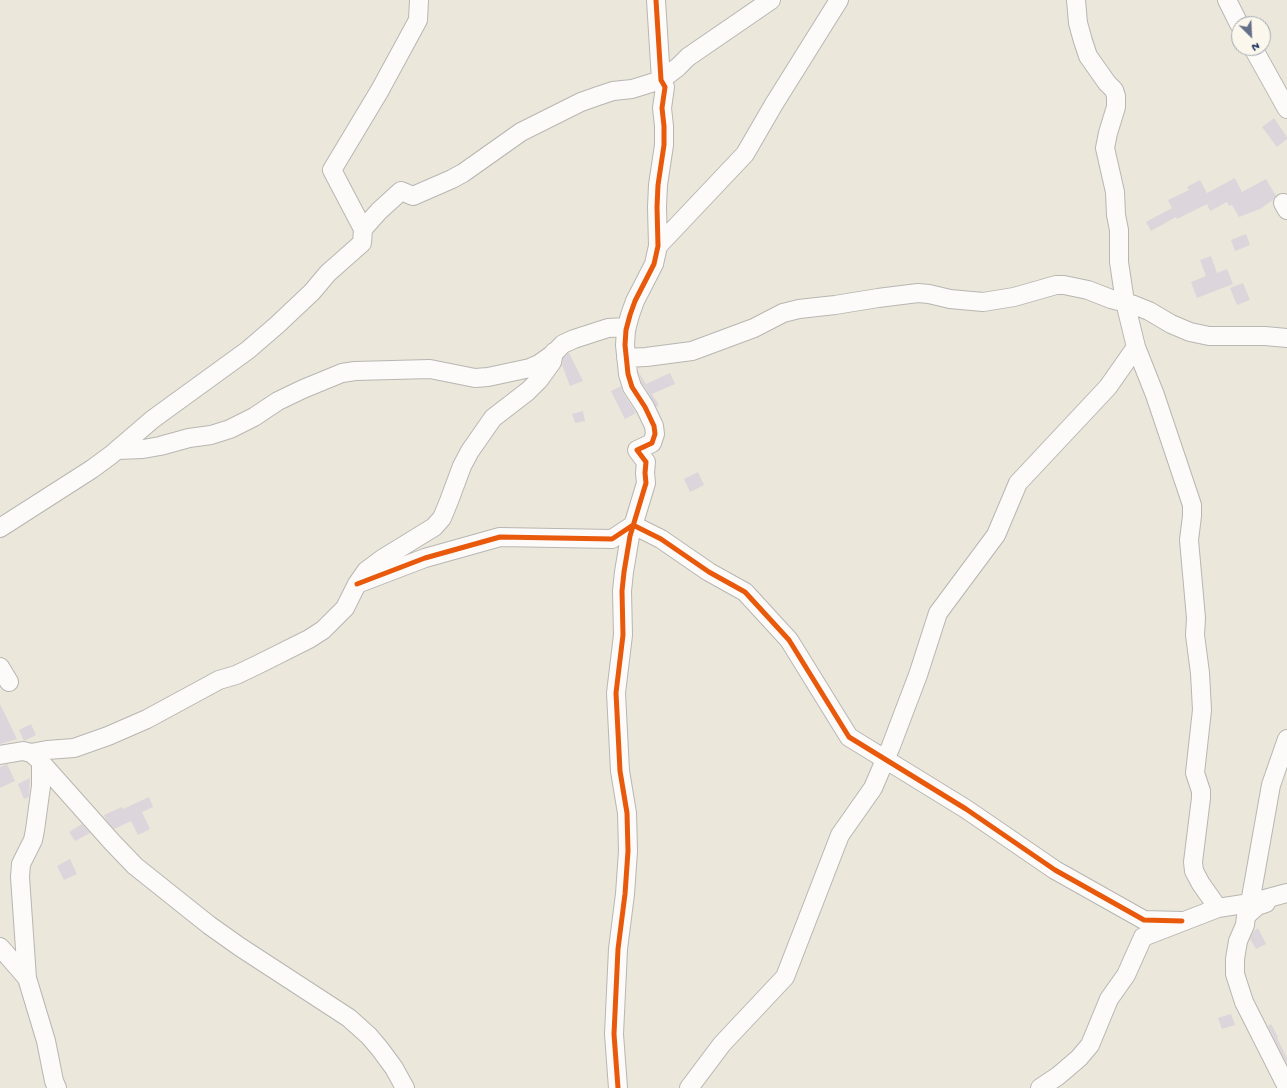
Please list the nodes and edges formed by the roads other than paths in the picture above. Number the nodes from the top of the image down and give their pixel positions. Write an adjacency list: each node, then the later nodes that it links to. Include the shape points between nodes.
1 (419, 0): 11 (street, via 418,20 332,170)
2 (656, 0): 9 (street)
3 (770, 0): 9 (street, via 688,57)
4 (839, 0): 12 (street, via 745,154)
5 (1076, 0): 13 (street, via 1078,23 1088,56 1116,96 1116,107 1105,148 1115,192 1119,262)
6 (1227, 0): 7 (street)
7 (1235, 16)
8 (1257, 56): 10 (street)
9 (661, 80): 11 (street, via 632,89 613,91 581,102 521,132 452,180 412,196 401,191); 12 (street, via 665,87 662,108 664,145 658,186)
10 (1287, 109)
11 (363, 229): 19 (street, via 362,243 328,273 277,325 248,350 153,419)
12 (658, 246): 14 (street, via 654,264 635,301)
13 (1125, 302): 15 (street, via 1190,332 1209,336); 16 (street); 18 (street, via 1064,285 982,302 950,300 918,293 897,295 799,309 783,313 754,328 692,351)
14 (627, 327): 17 (street, via 608,328 574,339); 18 (street)
15 (1287, 338)
16 (1136, 348): 28 (street, via 1108,387 1018,483 996,535 938,613 918,675); 31 (street, via 1155,394 1192,505 1189,540 1202,710 1195,773 1201,798 1194,871)
17 (554, 352): 19 (street, via 530,368 475,378 430,369 342,373 278,401 230,429 160,446); 22 (street, via 552,362 539,380 493,418 470,451 442,518 434,527 366,571)
18 (626, 358): 20 (street, via 632,387 645,407 655,434 652,443 637,450 646,462 646,483)
19 (117, 450): 21 (street)
20 (633, 525): 22 (street, via 612,539 500,537 425,558); 28 (street, via 661,539 709,572 745,592 789,640 849,736); 38 (street, via 622,591 623,635 616,693 628,851 618,949 614,1034)
21 (0, 528)
22 (357, 584): 27 (street, via 345,608 310,639 250,669 219,680 147,719 108,736 74,748 47,750)
23 (0, 667): 24 (street)
24 (9, 682)
25 (1287, 739): 30 (street, via 1271,785)
26 (0, 756): 27 (street, via 23,751)
27 (36, 758): 34 (street, via 41,786 36,830 21,864 20,877); 37 (street, via 135,866 209,925 349,1018 380,1049)
28 (885, 760): 32 (street, via 966,809 1055,870 1144,920); 39 (street, via 872,788 840,836 785,977 722,1044)
29 (1286, 893): 30 (street); 35 (street, via 1257,906 1246,916 1238,940 1235,974 1244,1002)
30 (1250, 903): 31 (street)
31 (1218, 908): 32 (street)
32 (1182, 921): 40 (street, via 1143,937 1126,975 1109,999 1090,1045 1079,1058)
33 (0, 947): 34 (street)
34 (26, 978): 36 (street, via 46,1041)
35 (1287, 1087)
36 (57, 1088)
37 (405, 1088)
38 (618, 1088)
39 (689, 1088)
40 (1040, 1088)

